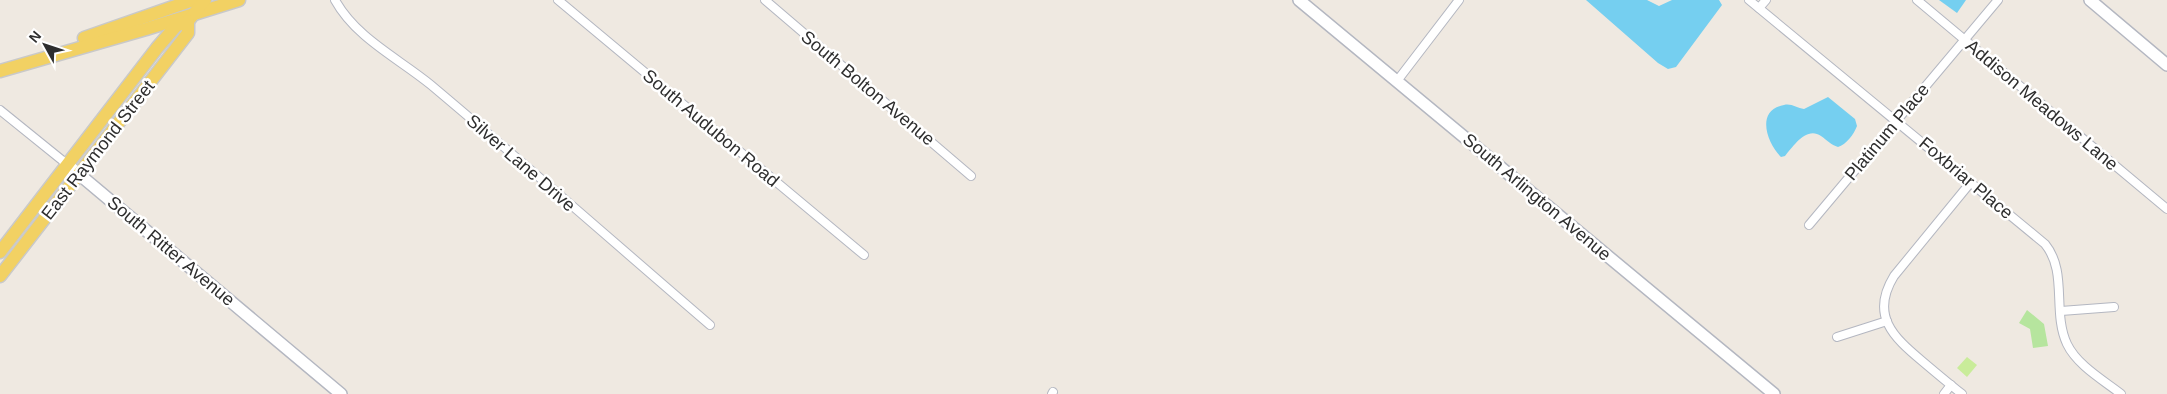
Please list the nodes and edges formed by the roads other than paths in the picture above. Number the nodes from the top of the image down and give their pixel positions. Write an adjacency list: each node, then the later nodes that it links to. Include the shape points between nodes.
1 (193, 0): 20 (main road)
2 (205, 0): 15 (main road, East Raymond Street)
3 (239, 0): 15 (main road)
4 (336, 0): 36 (street, Silver Lane Drive, via 362,34 429,84)
5 (558, 0): 31 (street, South Audubon Road)
6 (765, 0): 26 (street, South Bolton Avenue)
7 (1299, 0): 21 (main road, South Arlington Avenue)
8 (1460, 0): 21 (street)
9 (1749, 0): 14 (street, Foxbriar Place)
10 (1766, 0): 14 (street)
11 (1917, 0): 17 (street, Addison Meadows Lane)
12 (1998, 0): 17 (street, Platinum Place)
13 (2090, 0): 19 (main road)
14 (1759, 8): 23 (street, Foxbriar Place)
15 (191, 18): 16 (main road); 18 (main road, East Raymond Street, via 176,26); 25 (main road, East Raymond Street, via 188,33)
16 (146, 29): 18 (main road); 20 (main road)
17 (1965, 39): 23 (street, Platinum Place); 28 (street, Addison Meadows Lane)
18 (157, 48): 24 (main road, East Raymond Street)
19 (2167, 65)
20 (0, 70)
21 (1396, 81): 40 (main road, South Arlington Avenue)
22 (0, 110): 24 (street, South Ritter Avenue)
23 (1897, 121): 27 (street, Foxbriar Place); 29 (street, Platinum Place)
24 (68, 165): 25 (main road, South Ritter Avenue); 30 (main road, East Raymond Street)
25 (79, 174): 32 (main road, East Raymond Street); 39 (main road, South Ritter Avenue)
26 (971, 176)
27 (1972, 182): 34 (street, Foxbriar Place, via 2047,246 2056,266); 35 (street, via 1894,276 1885,297)
28 (2167, 209)
29 (1809, 225)
30 (0, 252)
31 (864, 255)
32 (0, 276)
33 (2114, 307): 34 (street)
34 (2061, 311): 43 (street, Foxbriar Place, via 2064,337 2070,349)
35 (1887, 321): 37 (street); 38 (street, via 1900,343)
36 (710, 324)
37 (1837, 337)
38 (1951, 385): 41 (street); 42 (street)
39 (342, 394)
40 (1774, 394)
41 (1944, 394)
42 (1962, 394)
43 (2121, 394)

